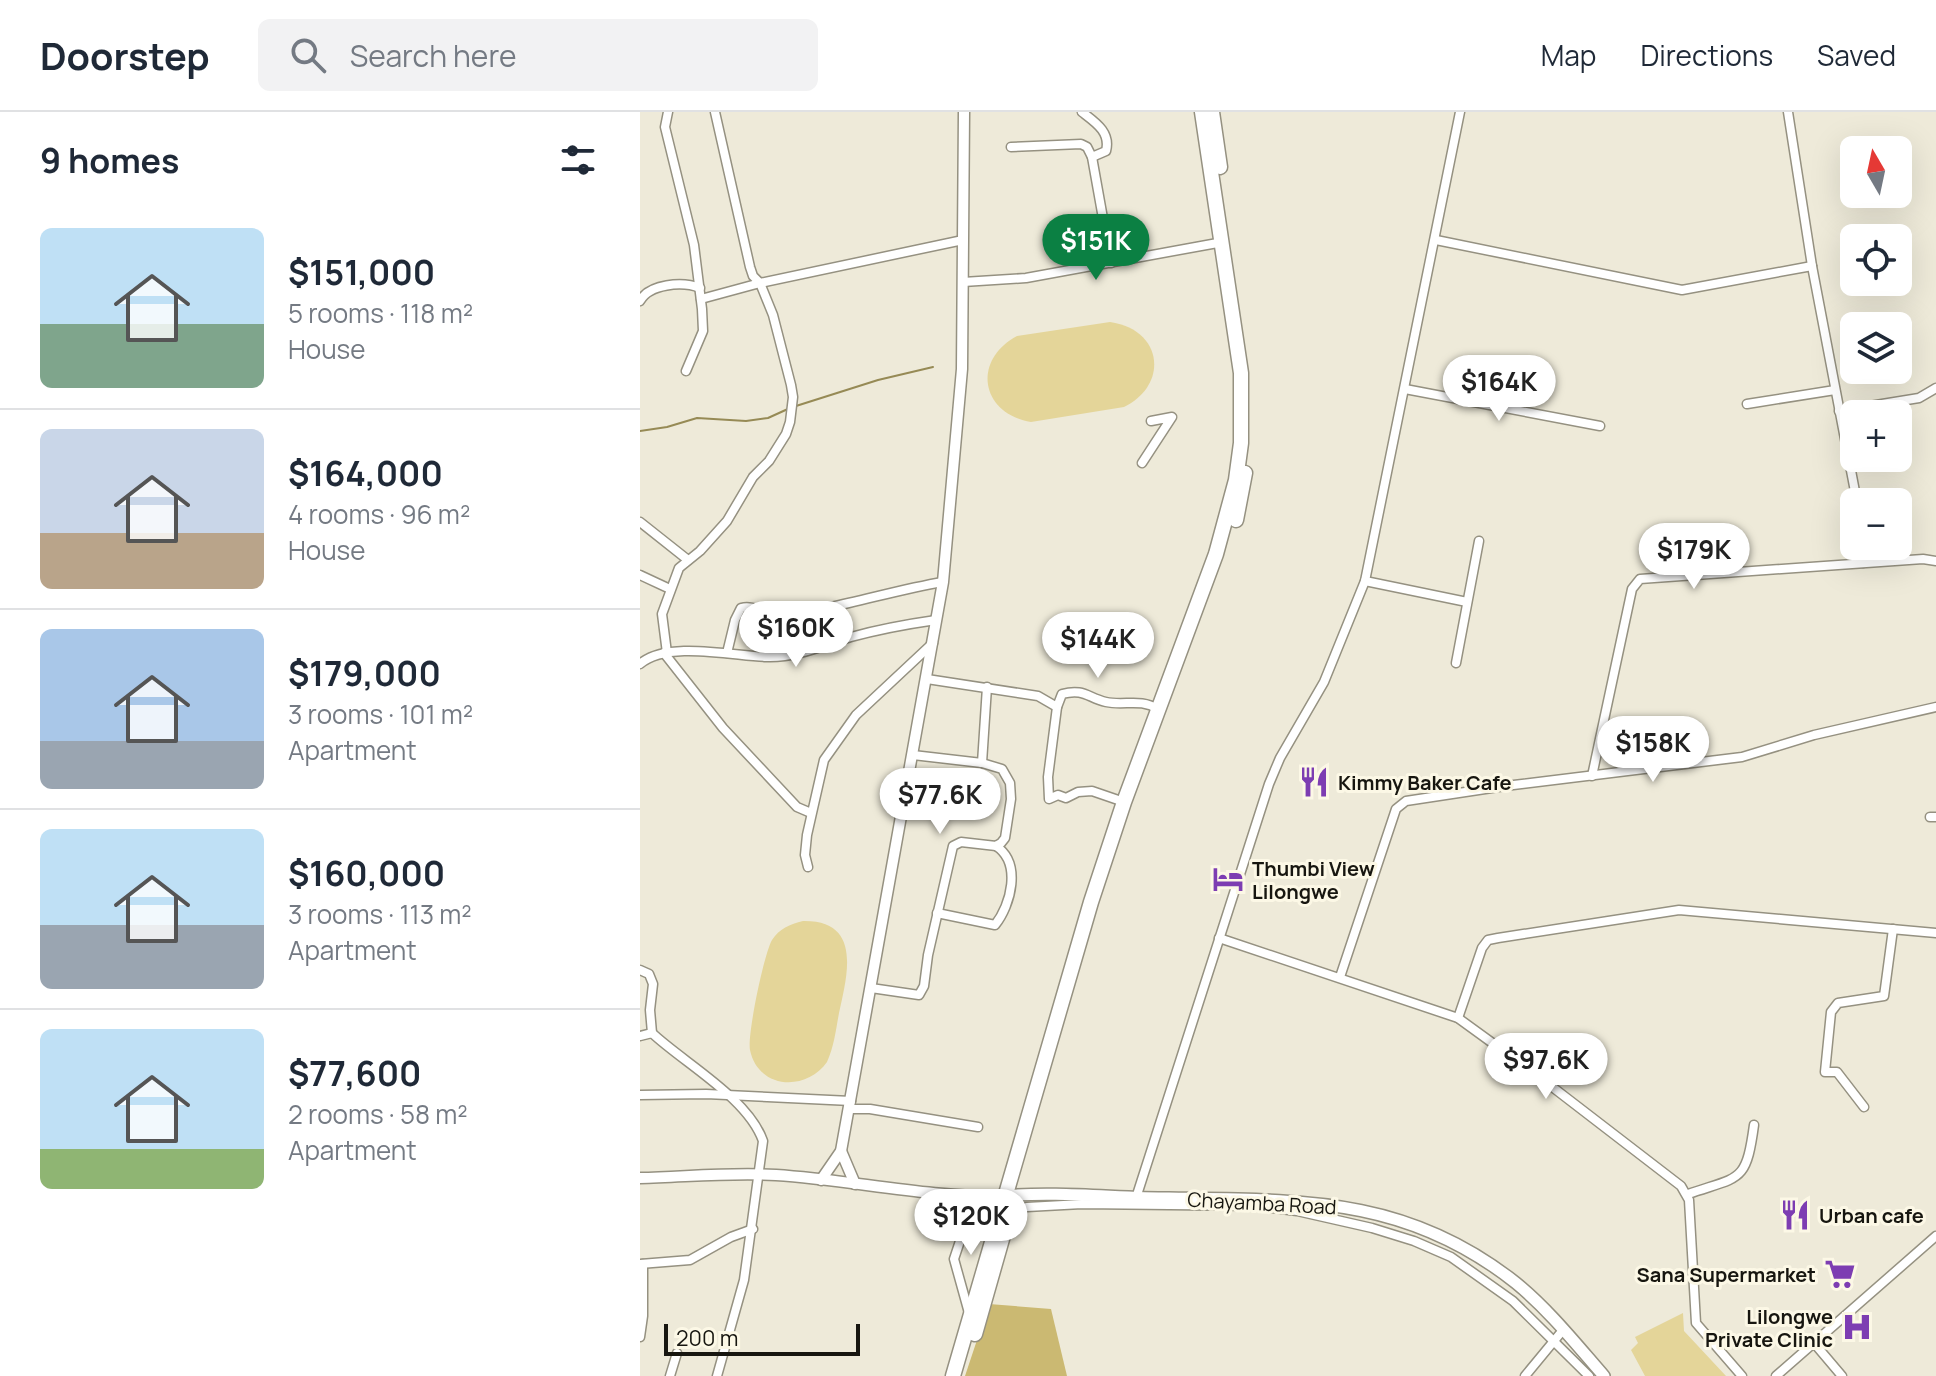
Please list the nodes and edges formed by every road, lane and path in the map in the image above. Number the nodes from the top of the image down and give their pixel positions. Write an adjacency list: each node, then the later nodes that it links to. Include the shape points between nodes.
1 (668, 112): 18 (street, via 665,127)
2 (715, 112): 17 (street, via 750,267)
3 (964, 112): 11 (street)
4 (1082, 112): 10 (street, via 1099,124 1108,142 1106,151)
5 (1202, 112): 13 (highway)
6 (1212, 112): 83 (highway, via 1249,371 1251,417 1243,494 1116,847)
7 (1460, 112): 12 (street)
8 (1788, 112): 15 (street)
9 (1011, 147): 10 (street, via 1081,144)
10 (1092, 157): 14 (street)
11 (963, 240): 16 (street); 17 (street)
12 (1436, 240): 15 (street, via 1682,290); 23 (street)
13 (1223, 242): 14 (street); 52 (highway, via 1241,373 1239,461 1216,554)
14 (1111, 263): 16 (street, via 1026,278)
15 (1812, 266): 24 (street)
16 (963, 282): 39 (street, via 962,369)
17 (760, 283): 19 (street); 33 (street, via 791,385 790,422 727,521)
18 (700, 288): 19 (street); 20 (street, via 678,284 653,289)
19 (701, 299): 21 (street, via 703,331)
20 (640, 301)
21 (686, 371)
22 (1936, 388): 26 (street, via 1919,398)
23 (1405, 389): 28 (street); 38 (street)
24 (1835, 390): 25 (street); 26 (street)
25 (1747, 404)
26 (1839, 411): 30 (street)
27 (1151, 421): 29 (street, via 1172,417)
28 (1600, 426)
29 (1142, 463)
30 (1854, 488)
31 (640, 522): 33 (street)
32 (1479, 541): 41 (street)
33 (688, 560): 40 (street)
34 (1863, 560): 36 (street)
35 (1936, 561): 36 (street)
36 (1863, 563): 55 (street, via 1648,577 1637,582)
37 (640, 575): 40 (street)
38 (1365, 581): 41 (street); 63 (street, via 1324,682 1276,767)
39 (943, 582): 42 (street); 45 (street, via 778,616 741,608)
40 (670, 589): 44 (street, via 662,614)
41 (1467, 602): 46 (street)
42 (936, 620): 43 (street); 45 (street, via 777,657)
43 (933, 643): 48 (street); 57 (street, via 856,715 824,760)
44 (665, 653): 45 (street); 47 (street); 57 (street, via 733,739 797,807)
45 (727, 653)
46 (1456, 663)
47 (640, 664)
48 (927, 679): 49 (street); 53 (street)
49 (987, 687): 50 (street, via 1038,696); 54 (street)
50 (1057, 707): 52 (street, via 1062,694 1080,691 1107,702 1142,701); 56 (street, via 1049,799 1092,791)
51 (1936, 707): 55 (street, via 1742,757)
52 (1158, 709): 56 (highway)
53 (913, 755): 54 (street); 66 (street)
54 (982, 763): 58 (street, via 1002,769 1010,783 1005,838)
55 (1592, 776): 65 (street, via 1406,801 1396,809)
56 (1124, 802): 83 (highway)
57 (811, 813): 59 (street)
58 (996, 846): 60 (street, via 953,846); 60 (street, via 1013,875 1004,913 995,925)
59 (808, 867)
60 (937, 913): 66 (street, via 919,995)
61 (1893, 929): 62 (street); 67 (street, via 1679,910 1488,940); 73 (street, via 1884,996 1838,1003 1831,1012 1825,1072 1837,1072)
62 (1936, 933)
63 (1219, 938): 65 (street); 84 (street)
64 (640, 970): 68 (street, via 653,984)
65 (1340, 977): 67 (street)
66 (871, 988): 72 (street)
67 (1458, 1018): 81 (street)
68 (652, 1033): 69 (street); 71 (street)
69 (640, 1036)
70 (640, 1095): 71 (street)
71 (728, 1096): 72 (street); 77 (street, via 762,1136)
72 (850, 1105): 75 (street); 76 (street)
73 (1864, 1107)
74 (1754, 1125): 81 (street, via 1751,1149 1739,1175)
75 (978, 1127)
76 (841, 1151): 79 (street); 80 (street)
77 (757, 1174): 78 (street); 79 (street); 86 (street)
78 (640, 1178)
79 (821, 1180): 80 (street)
80 (855, 1184): 82 (street)
81 (1688, 1194): 102 (street, via 1696,1323)
82 (968, 1196): 83 (street); 89 (street, via 954,1259)
83 (1010, 1196): 84 (main road, Chayamba Road); 89 (highway); 98 (highway, via 994,1274)
84 (1136, 1198): 90 (main road, Chayamba Road, via 1302,1201 1390,1216 1467,1250 1516,1283)
85 (1027, 1207): 92 (street, via 1257,1206 1372,1228 1451,1257 1505,1295)
86 (753, 1229): 88 (street, via 690,1260); 96 (street)
87 (1936, 1236): 93 (street)
88 (642, 1264): 91 (street)
89 (971, 1317): 97 (highway)
90 (1563, 1330): 92 (street); 101 (main road, Chayamba Road)
91 (640, 1337)
92 (1553, 1340): 99 (street); 100 (street)
93 (1814, 1343): 103 (street); 104 (street)
94 (677, 1353): 95 (street)
95 (670, 1376)
96 (717, 1376)
97 (953, 1376)
98 (962, 1376)
99 (1525, 1376)
100 (1589, 1376)
101 (1604, 1376)
102 (1742, 1376)
103 (1776, 1376)
104 (1842, 1376)

